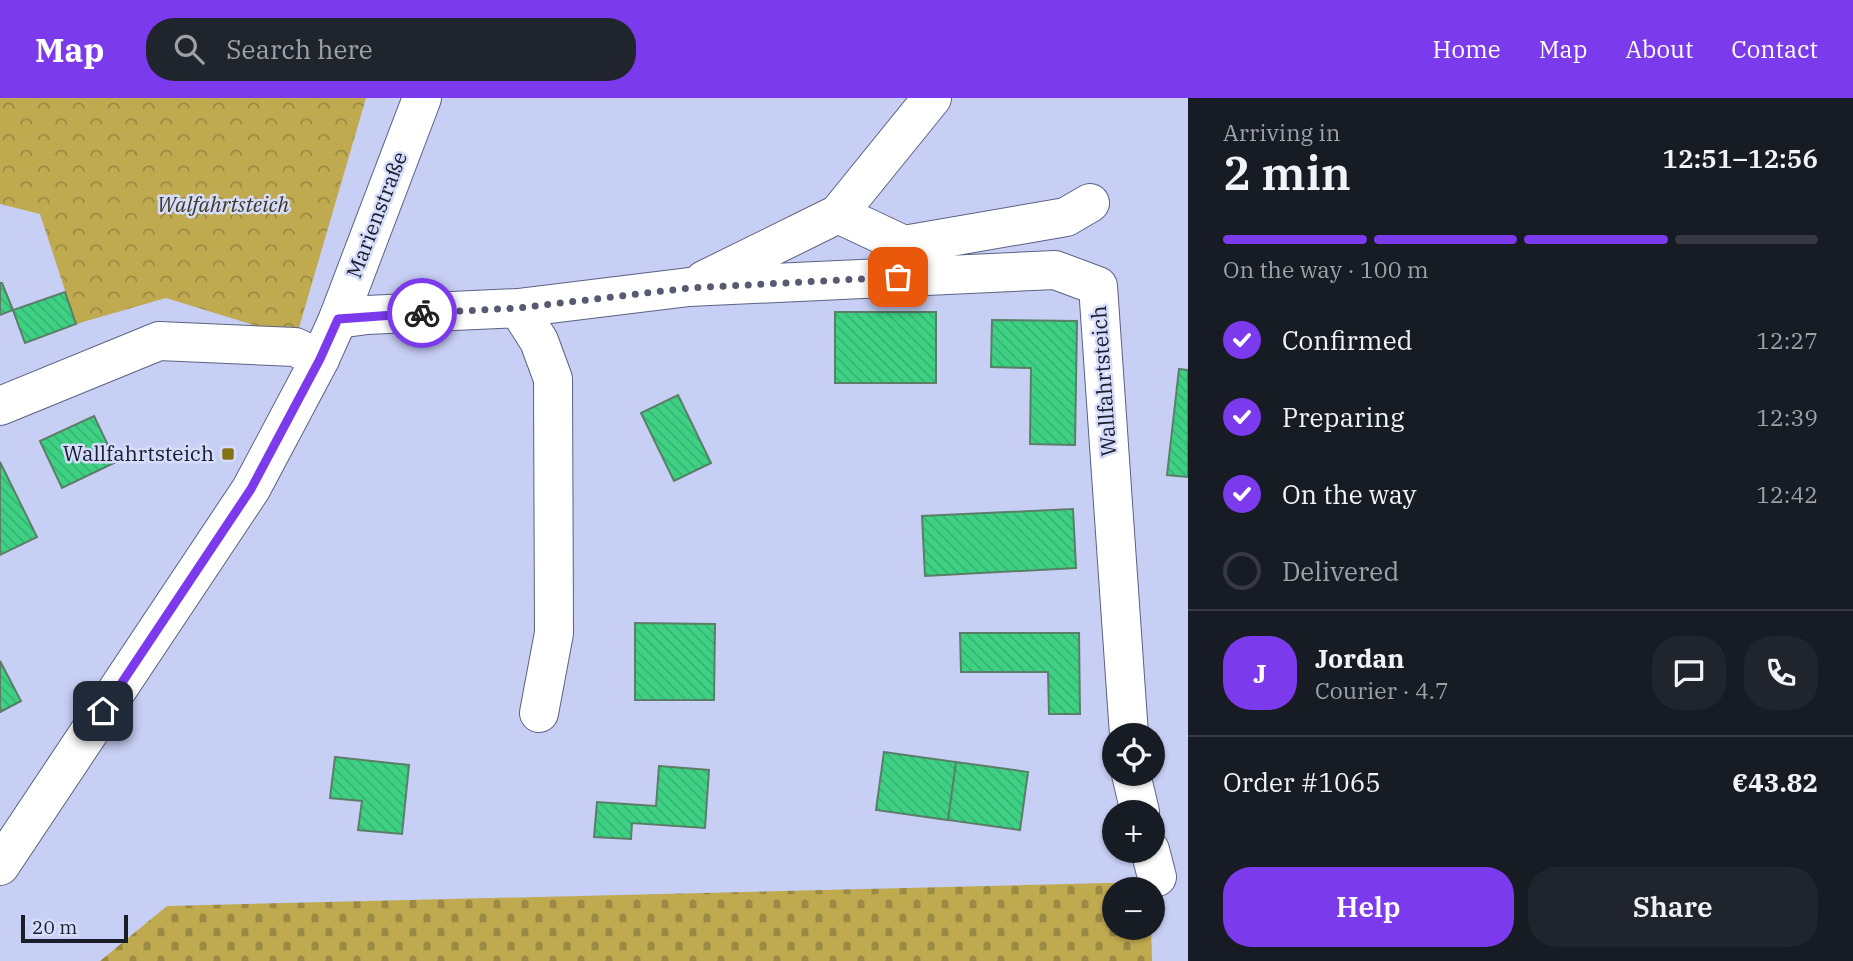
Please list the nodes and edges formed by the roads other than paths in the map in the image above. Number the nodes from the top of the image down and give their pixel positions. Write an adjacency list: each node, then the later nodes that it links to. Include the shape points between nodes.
1 (422, 98): 7 (street, Marienstraße)
2 (932, 98): 4 (street)
3 (1090, 203): 4 (street, via 1066,217 904,244)
4 (838, 214): 5 (street)
5 (689, 288): 6 (street, Wallfahrtsteich); 11 (street, Wallfahrtsteich, via 1055,270 1098,286)
6 (518, 308): 7 (street, Wallfahrtsteich); 10 (street, via 539,341 553,379 554,633)
7 (338, 319): 8 (street, Marienstraße)
8 (320, 359): 9 (street, via 295,347 159,341); 12 (street, Marienstraße, via 251,489)
9 (0, 406)
10 (539, 713)
11 (1128, 723)
12 (0, 866)

